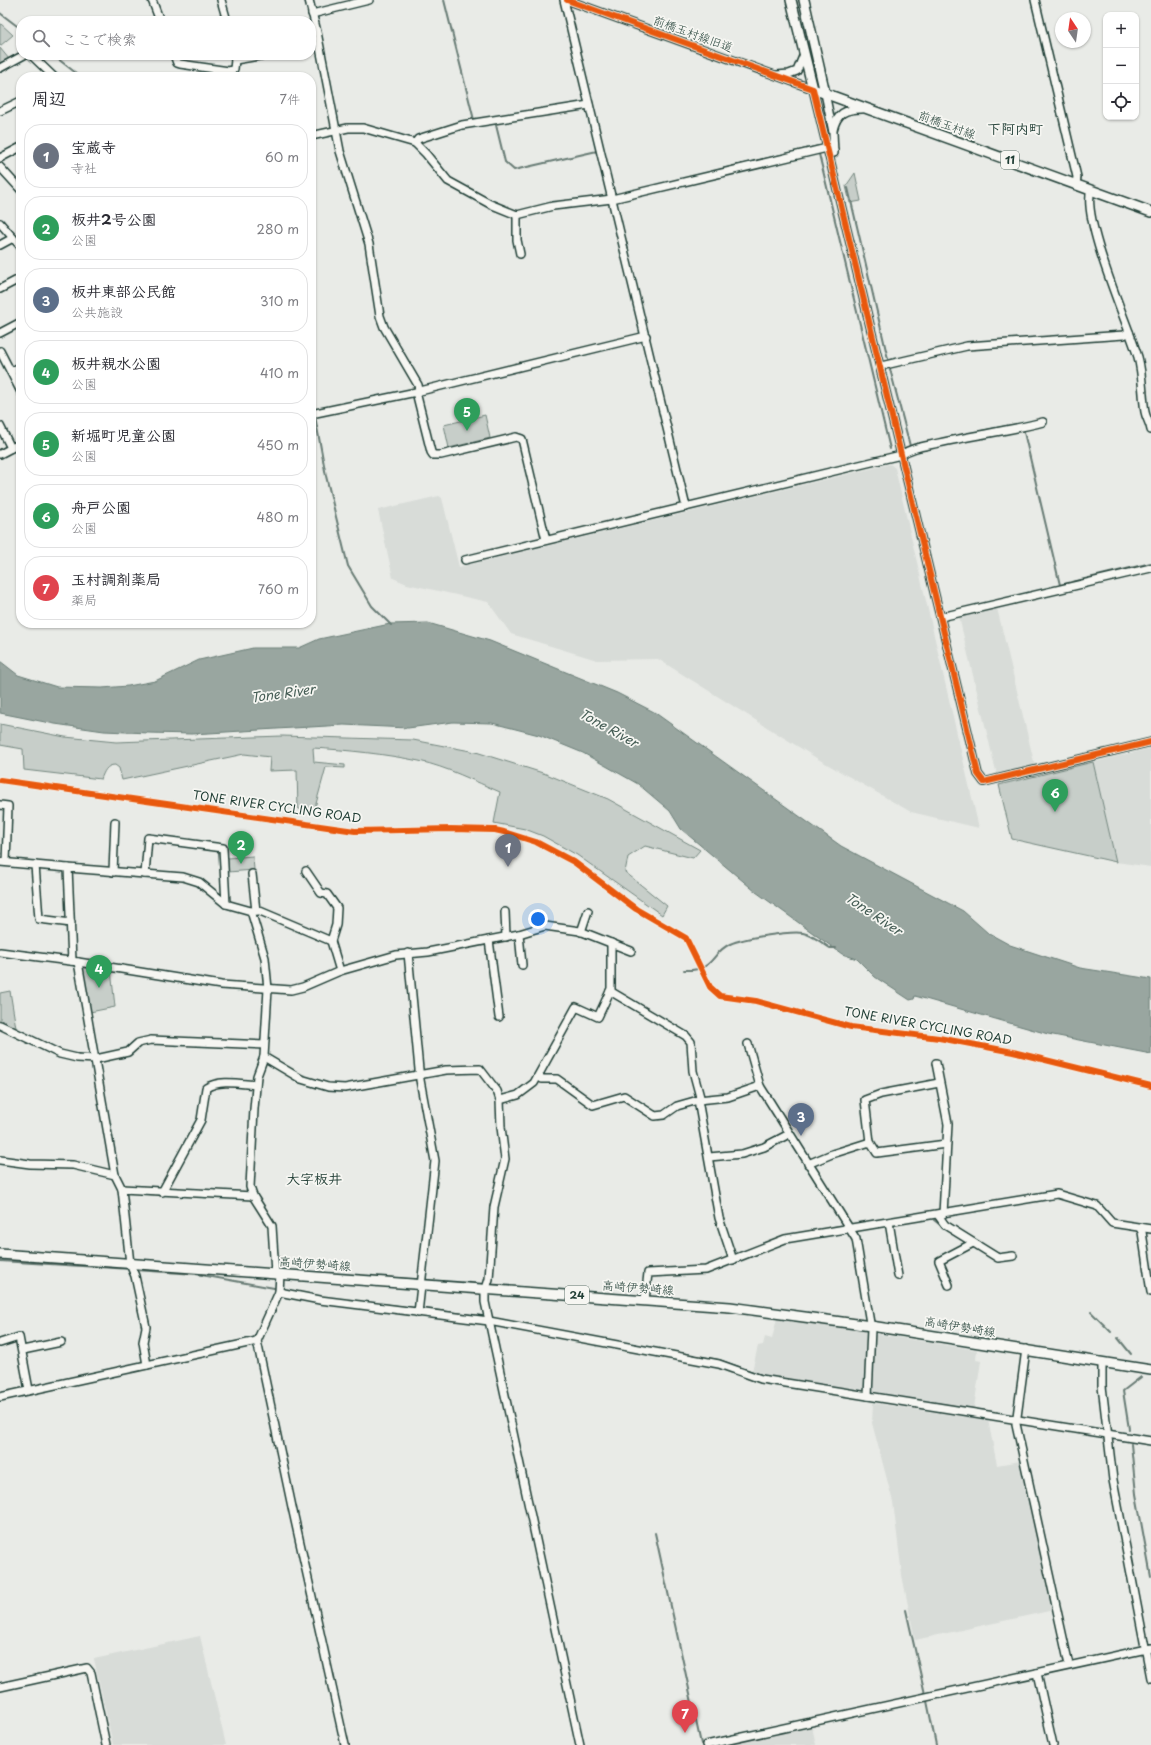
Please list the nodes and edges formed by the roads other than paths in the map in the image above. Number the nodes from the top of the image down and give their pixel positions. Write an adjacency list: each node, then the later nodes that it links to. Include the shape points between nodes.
1 (152, 0): 10 (street)
2 (221, 0): 11 (street)
3 (309, 0): 9 (street)
4 (369, 0): 9 (street)
5 (566, 0): 20 (street, 前橋玉村線旧道); 24 (street)
6 (791, 0): 13 (main road)
7 (804, 0): 22 (main road)
8 (1035, 0): 35 (street, via 1077,177)
9 (312, 14)
10 (158, 16)
11 (225, 16)
12 (316, 41): 27 (street)
13 (804, 54): 20 (street, via 801,66 796,72 785,75); 21 (main road)
14 (16, 59): 18 (street)
15 (36, 60): 19 (street)
16 (176, 60): 17 (street, via 180,64 229,71 234,69)
17 (234, 60)
18 (0, 68)
19 (49, 72)
20 (771, 74): 21 (street, 前橋玉村線旧道)
21 (812, 89): 22 (main road, 前橋玉村線 / 11); 31 (street)
22 (825, 93): 25 (main road, 前橋玉村線 / 11); 28 (street)
23 (16, 103): 26 (street)
24 (589, 105): 30 (street, via 462,125 418,139); 38 (street)
25 (868, 109): 28 (street, via 843,111 836,121); 35 (main road, 前橋玉村線 / 11)
26 (0, 111)
27 (337, 131): 29 (street); 30 (street, via 370,129); 57 (street, via 340,151 369,244 382,322 418,385)
28 (833, 132): 31 (street)
29 (316, 135)
30 (415, 143): 40 (street, via 448,181 490,204)
31 (831, 149): 38 (street); 53 (street, via 836,182)
32 (16, 150): 33 (street)
33 (0, 158)
34 (0, 167): 36 (street)
35 (1076, 184): 37 (main road, 前橋玉村線 / 11)
36 (16, 185)
37 (1091, 190): 39 (main road, 前橋玉村線 / 11); 49 (street, via 1089,200 1100,249)
38 (612, 199): 40 (street, via 553,206); 51 (street)
39 (1151, 212)
40 (517, 215): 45 (street)
41 (0, 223): 42 (street)
42 (13, 238): 43 (street); 44 (street)
43 (16, 241)
44 (0, 245)
45 (520, 254)
46 (16, 281): 47 (street)
47 (0, 289)
48 (16, 325): 50 (street)
49 (1129, 332): 53 (street, via 1124,335 967,346); 59 (street, via 1143,376 1146,415)
50 (0, 333)
51 (646, 336): 57 (street); 67 (street)
52 (0, 351): 55 (street)
53 (881, 366): 66 (street)
54 (16, 369): 55 (street)
55 (11, 372): 56 (street)
56 (16, 382)
57 (417, 391): 58 (street); 68 (street, via 433,455 516,437 522,439)
58 (316, 413)
59 (1150, 420): 62 (street)
60 (1043, 422): 66 (street, via 973,435 910,450)
61 (0, 426): 64 (street)
62 (1151, 430)
63 (16, 446): 64 (street)
64 (11, 448): 65 (street)
65 (0, 454)
66 (901, 455): 67 (street); 71 (street)
67 (686, 507): 68 (street)
68 (546, 540): 69 (street)
69 (465, 560)
70 (1151, 568): 71 (street)
71 (941, 617): 72 (street, via 978,774 984,782)
72 (1151, 742)
73 (0, 805): 75 (street, via 8,806)
74 (115, 822): 79 (street)
75 (3, 862): 76 (street)
76 (35, 865): 77 (street); 86 (street, via 39,919)
77 (68, 868): 79 (street); 86 (street)
78 (306, 871): 91 (street, via 337,908)
79 (113, 872): 80 (street)
80 (144, 874): 82 (street, via 199,882); 82 (street, via 148,838 223,848)
81 (252, 874): 83 (street)
82 (226, 904): 83 (street)
83 (253, 911): 91 (street, via 260,911); 99 (street, via 265,958)
84 (588, 911): 87 (street)
85 (505, 912): 89 (street)
86 (71, 923): 96 (street)
87 (581, 932): 88 (street, via 545,926); 92 (street)
88 (519, 934): 89 (street); 97 (street)
89 (506, 937): 90 (street)
90 (489, 940): 95 (street, via 428,952); 101 (street)
91 (332, 941): 98 (street)
92 (611, 943): 93 (street); 100 (street)
93 (631, 951)
94 (0, 952): 96 (street)
95 (408, 953): 98 (street); 108 (street)
96 (75, 961): 99 (street, via 221,985); 106 (street)
97 (522, 965)
98 (340, 971): 99 (street, via 303,988)
99 (268, 988): 104 (street)
100 (610, 992): 109 (street, via 598,1017 576,1007); 114 (street, via 689,1038 692,1045 693,1071 700,1097)
101 (499, 1017)
102 (0, 1025): 106 (street, via 60,1054)
103 (748, 1044): 112 (street)
104 (264, 1045): 105 (street); 106 (street, via 151,1040 138,1043 128,1052)
105 (264, 1057): 108 (street, via 301,1079 328,1087 345,1088); 111 (street)
106 (96, 1059): 121 (street)
107 (936, 1063): 110 (street)
108 (419, 1074): 113 (street, via 480,1069 497,1091); 137 (street, via 434,1161)
109 (539, 1076): 113 (street, via 518,1095); 114 (street, via 542,1079 557,1079 593,1105 624,1096 654,1116 664,1115 677,1106)
110 (939, 1083): 116 (street, via 880,1094 865,1100); 117 (street, via 948,1124)
111 (256, 1085): 123 (street, via 230,1083 210,1085 206,1088 201,1120); 124 (street, via 250,1178)
112 (760, 1086): 114 (street, via 728,1097); 115 (street)
113 (500, 1100): 139 (street, via 505,1159 494,1207 489,1279)
114 (698, 1100): 118 (street)
115 (789, 1134): 118 (street, via 742,1154); 120 (street)
116 (870, 1142): 117 (street, via 877,1153); 120 (street)
117 (946, 1144): 125 (street)
118 (709, 1157): 133 (street, via 719,1218)
119 (0, 1160): 121 (street, via 73,1165)
120 (808, 1164): 127 (street)
121 (115, 1175): 122 (street)
122 (122, 1189): 123 (street); 134 (street)
123 (162, 1192): 124 (street)
124 (253, 1196): 135 (street, via 272,1226)
125 (940, 1214): 126 (street); 128 (street, via 1061,1194 1097,1206 1112,1223); 130 (street, via 945,1226)
126 (889, 1222): 127 (street); 136 (street)
127 (850, 1228): 133 (street, via 785,1239); 145 (street, via 856,1240)
128 (1140, 1228): 129 (street); 141 (street)
129 (1151, 1229)
130 (973, 1243): 132 (street, via 998,1258); 138 (street, via 939,1261)
131 (0, 1254): 134 (main road, 高崎伊勢崎線 / 24)
132 (1013, 1256)
133 (733, 1260): 142 (street, via 700,1272 648,1273)
134 (130, 1264): 135 (main road, 高崎伊勢崎線 / 24); 152 (street, via 146,1327 143,1342)
135 (278, 1273): 137 (main road, 高崎伊勢崎線 / 24); 140 (street)
136 (898, 1276)
137 (422, 1284): 139 (main road, 高崎伊勢崎線 / 24); 143 (street)
138 (948, 1284)
139 (486, 1288): 142 (main road, 高崎伊勢崎線 / 24); 144 (street, via 484,1296)
140 (279, 1292): 143 (street); 146 (street)
141 (1151, 1292)
142 (645, 1300): 145 (main road, 高崎伊勢崎線 / 24, via 737,1308)
143 (418, 1313): 144 (street)
144 (489, 1321): 155 (street, via 719,1364 761,1379); 167 (street)
145 (871, 1326): 149 (main road, 高崎伊勢崎線 / 24); 155 (street)
146 (257, 1341): 152 (street); 166 (street)
147 (61, 1342): 150 (street)
148 (0, 1343): 150 (street, via 19,1337)
149 (1026, 1349): 151 (main road, 高崎伊勢崎線 / 24); 157 (street)
150 (23, 1350): 154 (street)
151 (1102, 1362): 153 (main road, 高崎伊勢崎線 / 24); 158 (street)
152 (147, 1365): 154 (street)
153 (1151, 1370)
154 (29, 1390): 156 (street)
155 (868, 1396): 157 (street)
156 (0, 1397)
157 (1016, 1419): 158 (street); 161 (street)
158 (1108, 1434): 159 (street); 160 (street, via 1119,1515)
159 (1151, 1440)
160 (1148, 1648): 161 (street); 163 (street)
161 (1069, 1665): 162 (street)
162 (1037, 1673): 168 (street); 169 (street)
163 (1151, 1678)
164 (0, 1687): 165 (street, via 87,1668 91,1673)
165 (106, 1745)
166 (345, 1745)
167 (580, 1745)
168 (706, 1745)
169 (1053, 1745)

